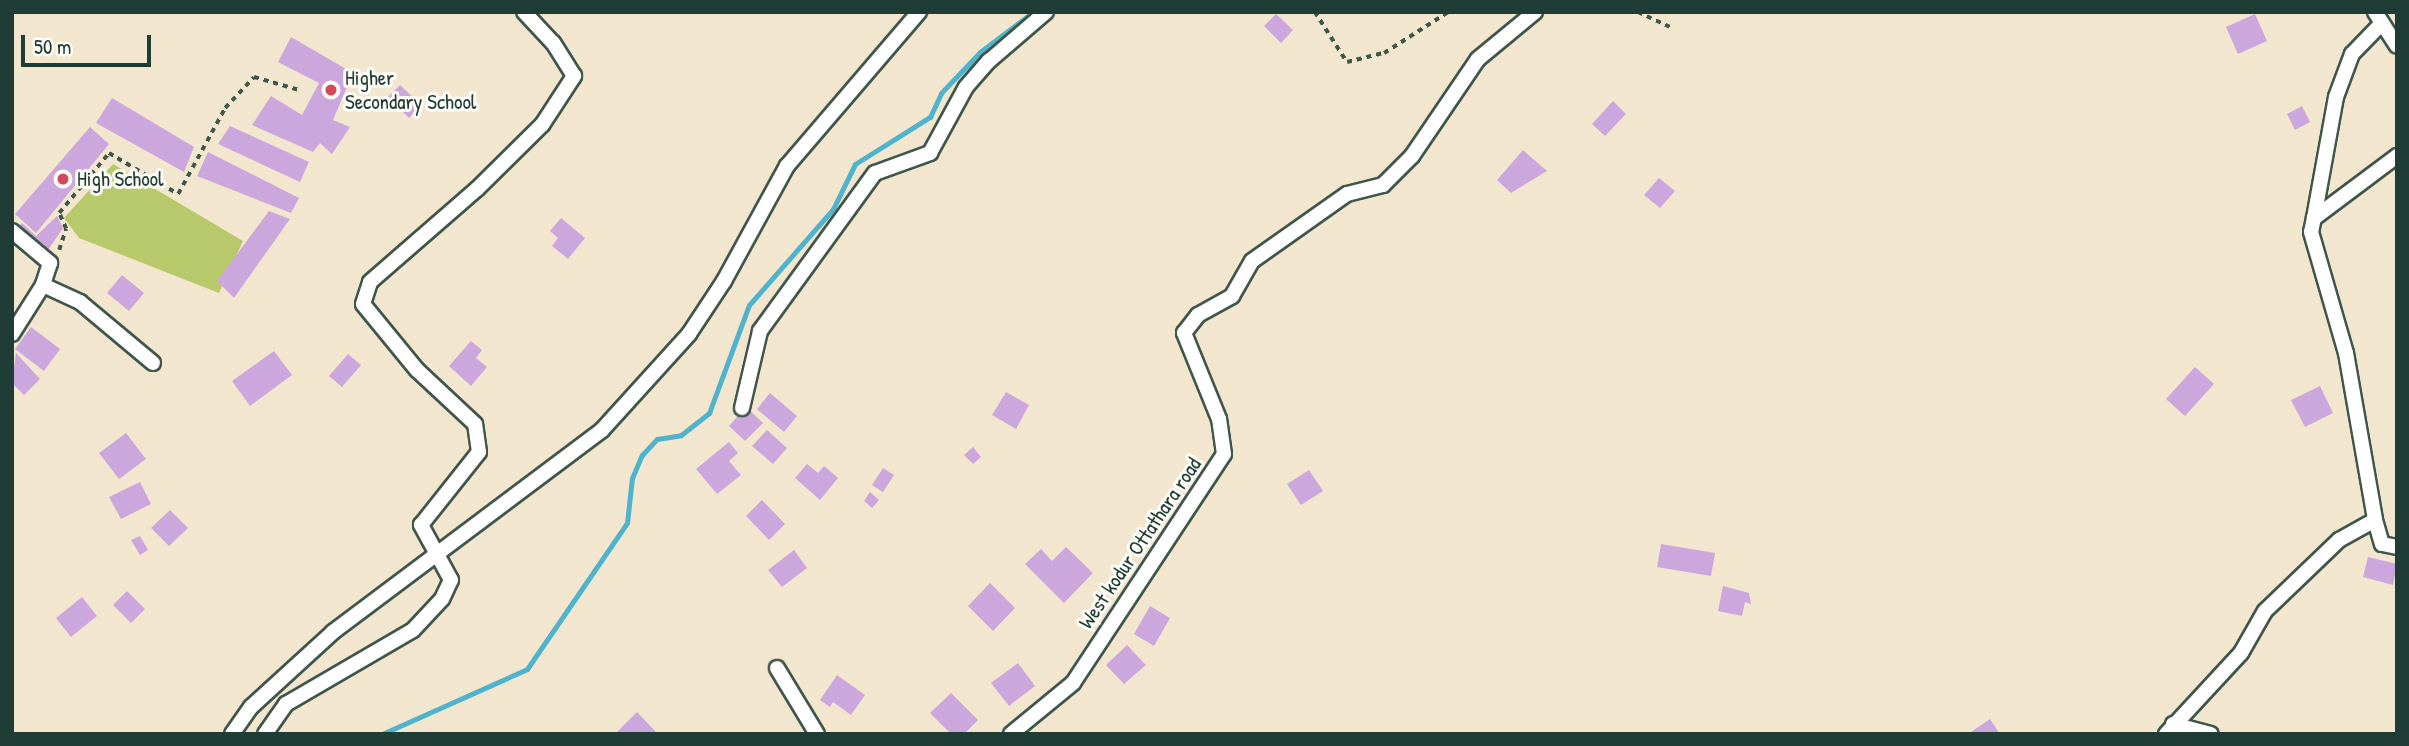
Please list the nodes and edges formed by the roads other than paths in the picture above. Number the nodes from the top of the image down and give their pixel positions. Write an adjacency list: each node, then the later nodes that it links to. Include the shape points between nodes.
1 (524, 12): 16 (street, via 553,43 574,76 542,125 477,190 370,282 363,304 417,370 475,424 479,452 421,525)
2 (919, 12): 16 (street, via 787,166 724,281 689,334 603,430)
3 (1046, 12): 13 (street, via 989,61 967,87 930,153 875,173 760,331)
4 (1535, 12): 22 (street, West kodur Ottathara road, via 1478,58 1412,156 1383,185 1347,194 1252,261 1232,296 1198,315 1184,333 1219,419 1224,454 1073,683)
5 (2379, 18): 6 (street); 8 (street, via 2352,54 2336,97)
6 (2397, 46)
7 (2397, 156): 8 (street)
8 (2314, 218): 14 (street, via 2312,246 2346,353)
9 (12, 231): 10 (street, via 50,263)
10 (43, 285): 11 (street); 12 (street, via 80,302)
11 (12, 334)
12 (153, 363)
13 (742, 408)
14 (2375, 520): 15 (street, via 2382,544); 18 (street, via 2339,540 2265,611 2241,653)
15 (2397, 547)
16 (438, 551): 19 (street, via 333,632 251,707); 20 (street, via 451,580 430,614 393,643 286,704)
17 (777, 667): 21 (street)
18 (2170, 729): 23 (street)
19 (232, 734)
20 (265, 734)
21 (817, 734)
22 (1012, 734)
23 (2211, 734)

